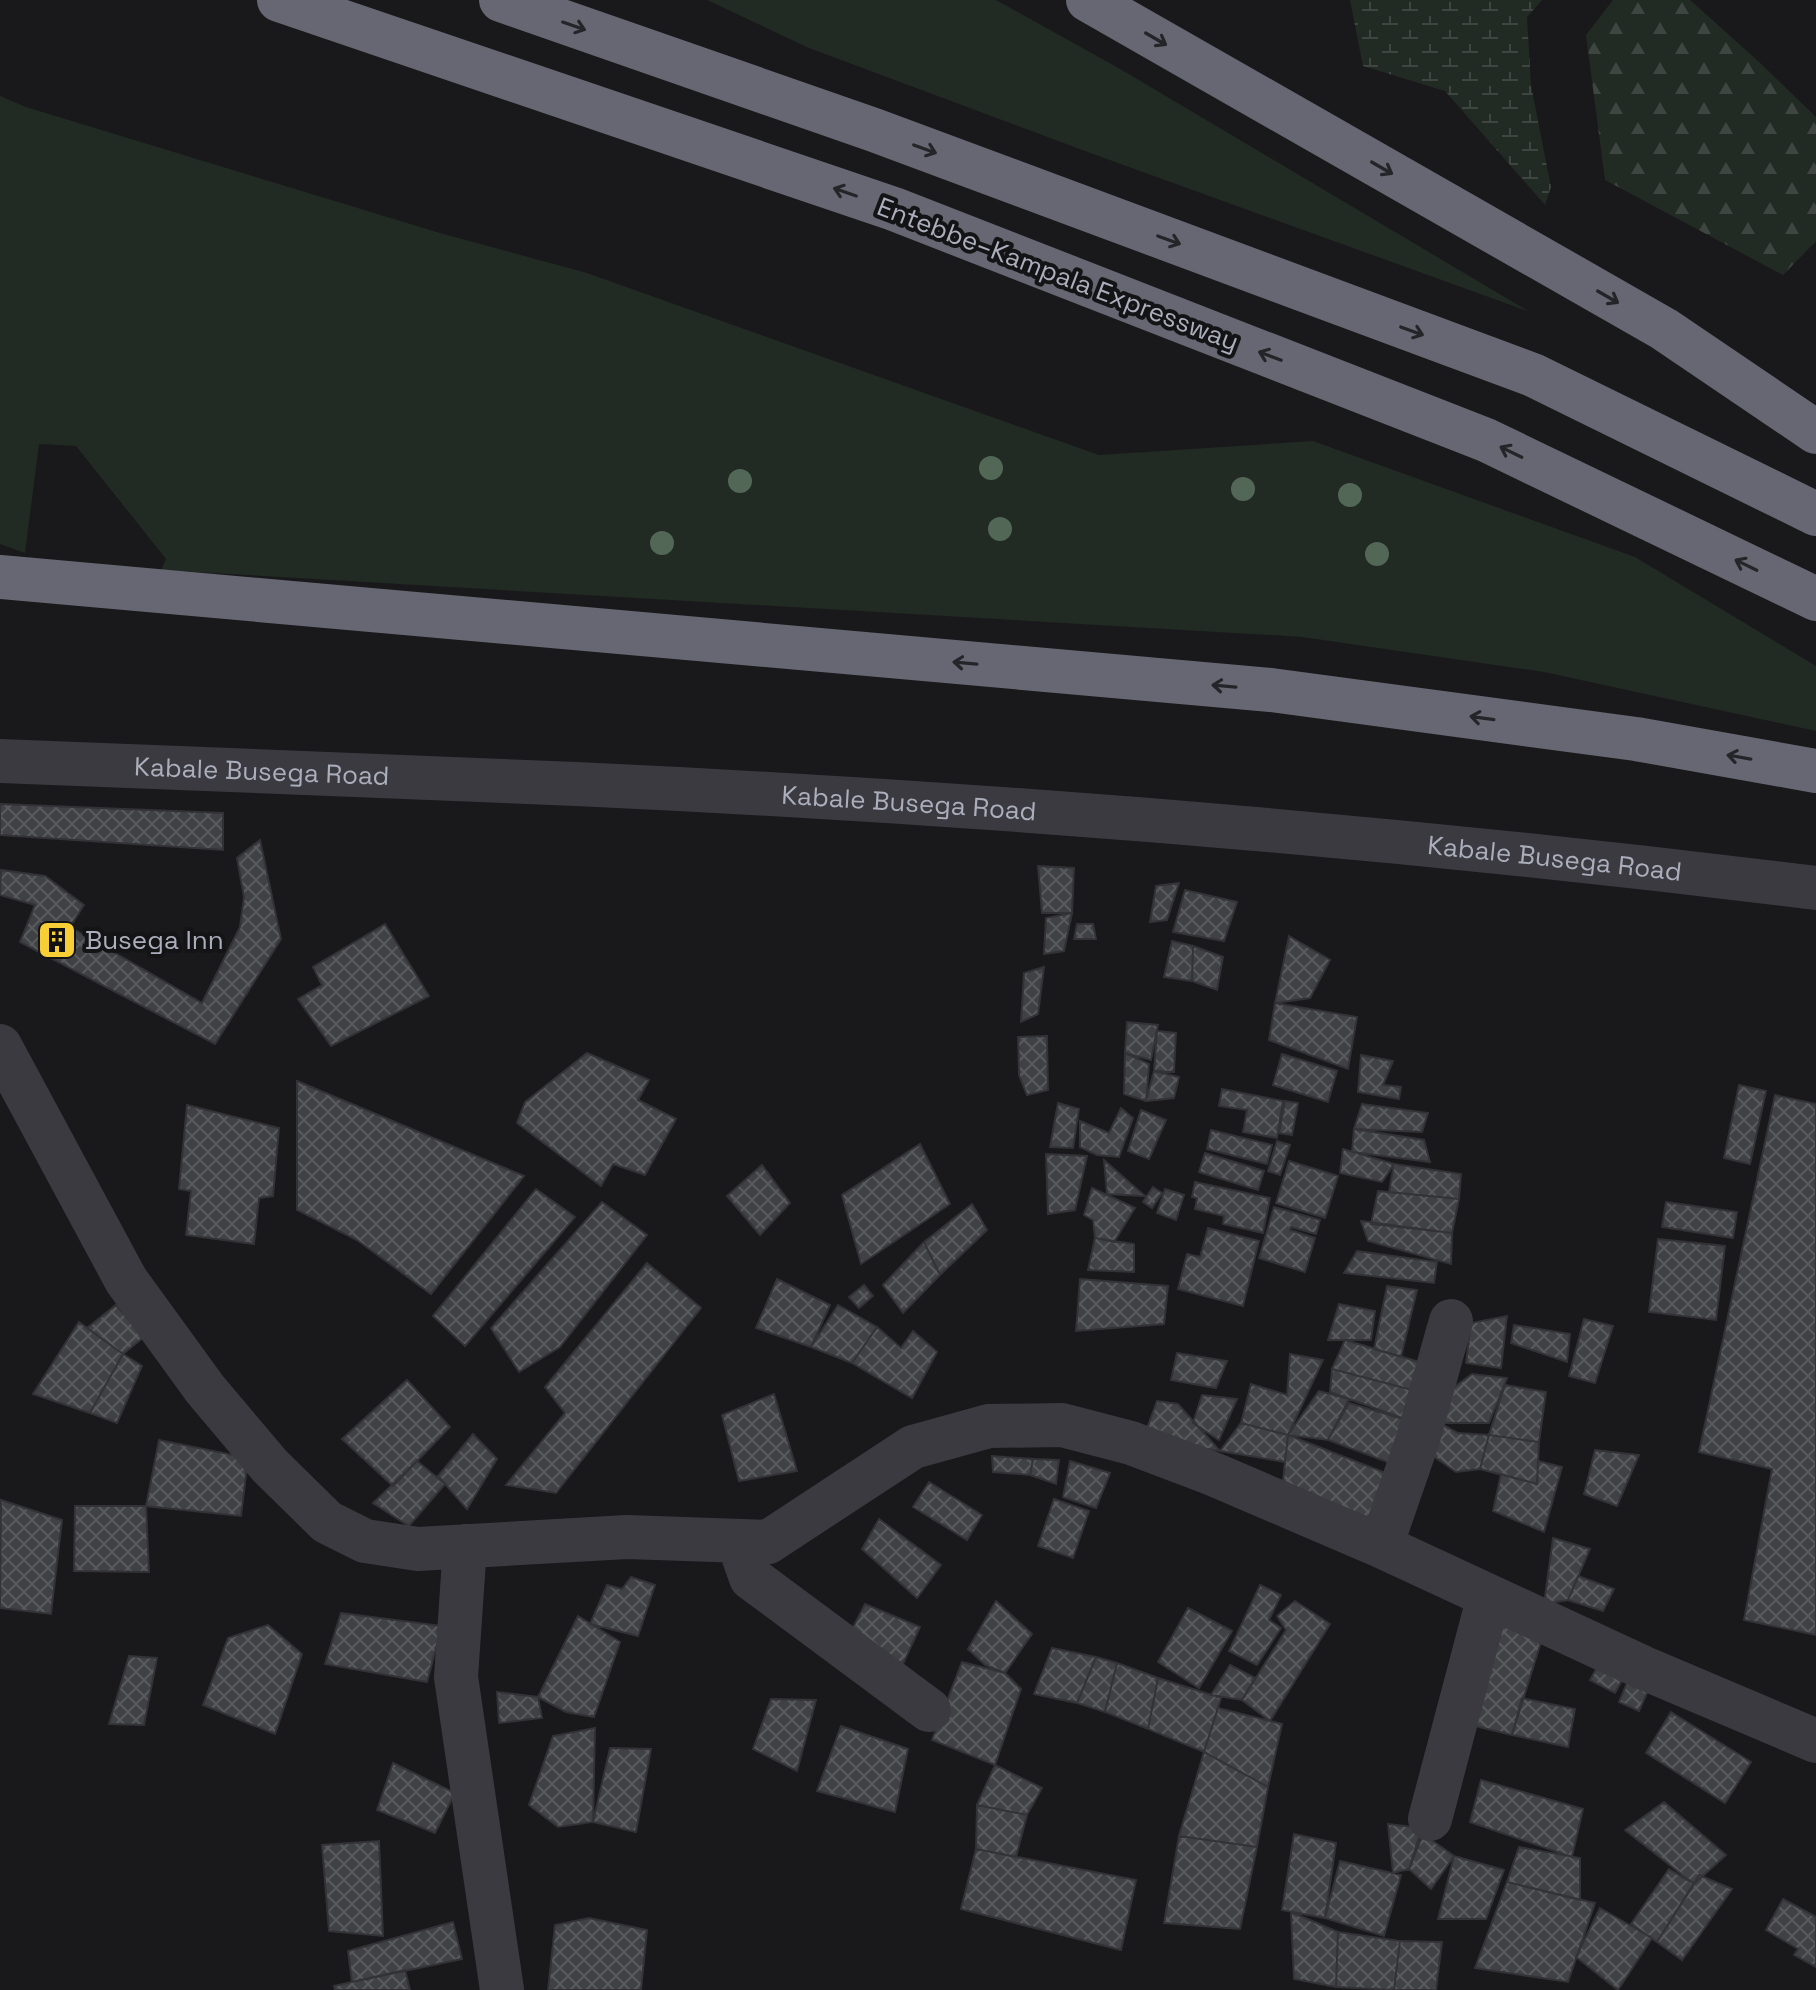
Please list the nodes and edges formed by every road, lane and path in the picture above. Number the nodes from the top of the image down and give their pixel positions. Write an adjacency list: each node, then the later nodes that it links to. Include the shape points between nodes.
1 (279, 0): 7 (highway, Entebbe–Kampala Expressway, one-way to 1, via 1486,440 894,209)
2 (501, 0): 5 (highway, one-way to 5, via 889,135 1533,375)
3 (1088, 0): 4 (highway, one-way to 4, via 1664,329)
4 (1816, 432)
5 (1816, 514)
6 (0, 577): 9 (highway, one-way to 6, via 1636,739 1271,690)
7 (1816, 599)
8 (0, 761): 10 (street, Kabale Busega Road, via 578,784 1055,813)
9 (1816, 771)
10 (1816, 888)
11 (0, 1046): 14 (street, via 126,1280 205,1389 270,1466 327,1522 365,1541 418,1549)
12 (1451, 1321): 15 (street)
13 (738, 1541): 14 (street, via 627,1537); 15 (street, via 768,1542 913,1447 989,1426 1062,1425 1131,1443); 17 (street, via 751,1578)
14 (465, 1546): 20 (street, via 456,1677)
15 (1381, 1546): 16 (street)
16 (1489, 1596): 18 (street); 19 (street)
17 (929, 1710)
18 (1814, 1738)
19 (1430, 1819)
20 (502, 1990)

